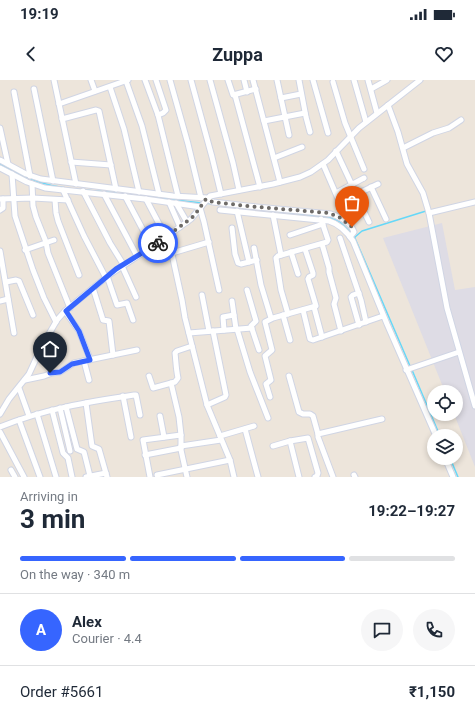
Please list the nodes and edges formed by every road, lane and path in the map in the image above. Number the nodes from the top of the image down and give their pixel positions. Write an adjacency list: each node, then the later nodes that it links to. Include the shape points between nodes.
1 (54, 80): 30 (street)
2 (92, 80): 24 (street)
3 (127, 80): 20 (street); 74 (street, via 142,126)
4 (145, 80): 34 (street)
5 (156, 80): 34 (street, via 166,110)
6 (170, 80): 83 (street)
7 (191, 80): 75 (street)
8 (210, 80): 69 (street)
9 (228, 80): 28 (street)
10 (244, 80): 26 (street)
11 (253, 80): 23 (street)
12 (278, 80): 29 (street)
13 (299, 80): 27 (street)
14 (313, 80): 42 (street)
15 (354, 80): 39 (street)
16 (368, 80): 22 (street)
17 (387, 80): 22 (street)
18 (420, 80): 31 (street)
19 (333, 82): 44 (street)
20 (110, 87): 24 (street); 71 (street, via 124,130)
21 (34, 88): 59 (street)
22 (370, 89): 33 (street)
23 (256, 90): 26 (street); 38 (street)
24 (95, 91): 30 (street)
25 (14, 92): 57 (street)
26 (247, 92): 28 (street)
27 (301, 94): 29 (street); 32 (street)
28 (235, 95): 65 (street)
29 (281, 98): 35 (street)
30 (59, 104): 36 (street)
31 (388, 105): 33 (street); 46 (street)
32 (305, 113): 35 (street); 41 (street)
33 (378, 113): 39 (street)
34 (158, 115): 78 (street)
35 (285, 117): 38 (street); 43 (street)
36 (62, 119): 50 (street); 53 (street, via 98,110)
37 (461, 120): 46 (street)
38 (264, 121): 48 (street)
39 (366, 122): 44 (street)
40 (0, 128): 51 (street)
41 (310, 132)
42 (328, 134)
43 (289, 135)
44 (350, 136): 47 (street); 55 (street)
45 (302, 147): 48 (street)
46 (403, 148): 94 (street, via 409,168 422,189)
47 (336, 152): 52 (street); 64 (street)
48 (274, 158): 60 (street)
49 (0, 160): 51 (street)
50 (71, 162): 53 (street); 62 (street)
51 (8, 164): 57 (street)
52 (323, 164): 60 (street, via 305,175); 72 (street)
53 (111, 165): 67 (street)
54 (0, 168): 56 (street)
55 (364, 169)
56 (12, 174): 61 (street); 79 (street)
57 (30, 176): 59 (street)
58 (364, 178): 64 (street)
59 (53, 181): 62 (street)
60 (280, 182): 65 (street)
61 (32, 184): 68 (street); 80 (street)
62 (76, 184): 67 (street)
63 (378, 184): 66 (street)
64 (352, 185): 72 (street)
65 (260, 187): 69 (street)
66 (371, 187): 76 (street); 97 (street)
67 (116, 189): 71 (street)
68 (63, 190): 70 (street); 85 (street)
69 (239, 190): 75 (street)
70 (83, 191): 73 (street); 124 (street)
71 (139, 192): 74 (street)
72 (336, 193): 87 (street)
73 (104, 194): 77 (street); 121 (street)
74 (159, 194): 78 (street)
75 (221, 194): 83 (street)
76 (356, 195): 87 (street); 100 (street)
77 (125, 196): 82 (street); 113 (street)
78 (178, 196): 83 (street)
79 (13, 198): 80 (street); 81 (street); 116 (street, via 15,216)
80 (33, 198): 84 (street); 110 (street, via 34,212)
81 (1, 199): 91 (street, via 3,208)
82 (146, 199): 86 (street); 107 (street)
83 (205, 199): 90 (street); 101 (street, via 213,202 328,213)
84 (56, 200): 85 (street); 127 (street, via 56,213)
85 (68, 200): 128 (street)
86 (169, 202): 89 (street); 102 (street)
87 (340, 202): 101 (street)
88 (475, 202): 94 (street)
89 (176, 203): 90 (street); 98 (street)
90 (200, 207): 98 (street); 111 (street)
91 (0, 210)
92 (220, 210): 93 (street)
93 (237, 211): 95 (street); 123 (street)
94 (429, 213): 163 (street, via 447,308)
95 (273, 215): 96 (street); 120 (street)
96 (309, 218): 99 (street); 104 (street)
97 (386, 219)
98 (187, 222): 102 (street)
99 (322, 222): 104 (street); 106 (street, via 335,223); 112 (street, via 328,241)
100 (368, 222)
101 (349, 224): 106 (street, via 354,229)
102 (180, 227): 107 (street)
103 (232, 228): 123 (street, via 237,261 241,264)
104 (312, 228): 105 (street)
105 (290, 235)
106 (352, 235): 145 (street)
107 (167, 236): 113 (street); 119 (street)
108 (340, 238): 133 (street)
109 (54, 240): 110 (street)
110 (46, 242): 116 (street); 140 (street)
111 (209, 242): 119 (street); 131 (street)
112 (322, 244): 115 (street); 155 (street, via 336,298 334,304)
113 (152, 247): 121 (street)
114 (254, 248): 122 (street)
115 (305, 249): 118 (street); 139 (street, via 313,274 308,278 316,305)
116 (25, 250): 148 (street)
117 (0, 251): 126 (street)
118 (291, 252): 120 (street); 125 (street)
119 (172, 253): 157 (street)
120 (281, 255): 142 (street, via 276,258)
121 (137, 256): 124 (street)
122 (257, 260): 123 (street); 146 (street)
123 (249, 262)
124 (123, 265): 128 (street); 135 (street)
125 (298, 274)
126 (2, 275): 129 (street)
127 (79, 275)
128 (107, 277): 130 (street); 147 (street, via 117,305 127,303)
129 (6, 282): 136 (street); 143 (street, via 19,281)
130 (93, 288): 140 (street); 164 (street, via 103,320 109,322)
131 (219, 290)
132 (247, 290): 151 (street, via 256,321 251,324)
133 (358, 293): 149 (street); 150 (street, via 351,298)
134 (202, 294): 154 (street)
135 (136, 297)
136 (8, 299): 137 (street); 156 (street)
137 (0, 301)
138 (232, 301): 144 (street)
139 (314, 307): 141 (street); 158 (street)
140 (68, 309): 148 (street); 165 (street, via 79,331)
141 (303, 310): 142 (street); 158 (street, via 310,339)
142 (285, 314): 146 (street); 159 (street)
143 (33, 315)
144 (234, 315): 152 (street); 153 (street, via 223,317)
145 (383, 316): 149 (street); 166 (street)
146 (271, 318): 174 (street, via 265,322 272,350 265,356 271,379 266,384)
147 (133, 320)
148 (56, 322): 169 (street)
149 (366, 322): 150 (street)
150 (358, 325): 155 (street)
151 (252, 328): 152 (street); 162 (street)
152 (236, 329): 153 (street); 186 (street)
153 (224, 330): 154 (street)
154 (211, 331): 157 (street); 176 (street, via 226,395)
155 (341, 331): 158 (street)
156 (14, 333)
157 (189, 333): 160 (street)
158 (322, 338)
159 (290, 340)
160 (192, 346): 171 (street, via 175,353 178,379); 176 (street)
161 (137, 350): 164 (street)
162 (258, 350)
163 (460, 352): 166 (street); 177 (street)
164 (113, 355): 165 (street)
165 (87, 360): 169 (street, via 72,364 60,372); 170 (street)
166 (410, 369): 192 (street)
167 (149, 376): 171 (street, via 152,388)
168 (289, 376): 194 (street, via 299,412 312,416)
169 (25, 380): 172 (street)
170 (89, 380)
171 (171, 383): 195 (street)
172 (19, 388): 181 (street); 184 (street)
173 (123, 396): 175 (street); 183 (street, via 136,395); 196 (street)
174 (270, 397)
175 (86, 403): 178 (street); 208 (street, via 92,446 99,449)
176 (207, 405): 198 (street)
177 (475, 406)
178 (66, 407): 179 (street); 215 (street, via 77,449 84,452)
179 (60, 408): 180 (street); 202 (street)
180 (52, 410): 182 (street); 214 (street)
181 (0, 414)
182 (37, 414): 184 (street); 213 (street)
183 (140, 415)
184 (29, 416): 188 (street)
185 (160, 416): 197 (street)
186 (268, 418)
187 (382, 419): 194 (street)
188 (18, 420): 190 (street); 212 (street)
189 (254, 426): 191 (street)
190 (0, 427)
191 (245, 429): 198 (street); 219 (street)
192 (433, 429)
193 (0, 432): 211 (street)
194 (318, 434): 222 (street)
195 (181, 435): 197 (street); 201 (street)
196 (131, 437)
197 (164, 437): 203 (street, via 143,440)
198 (220, 438): 201 (street); 204 (street)
199 (290, 441): 200 (street); 220 (street); 221 (street, via 309,439 318,473)
200 (273, 446)
201 (181, 447): 203 (street); 206 (street)
202 (70, 451)
203 (145, 455): 216 (street)
204 (230, 460): 206 (street); 218 (street)
205 (448, 465): 223 (street)
206 (186, 469): 209 (street); 217 (street)
207 (11, 470): 210 (street)
208 (106, 475): 215 (street)
209 (157, 475)
210 (15, 477)
211 (24, 477)
212 (40, 477)
213 (56, 477)
214 (72, 477)
215 (88, 477)
216 (149, 477)
217 (187, 477)
218 (234, 477)
219 (258, 477)
220 (299, 477)
221 (315, 477)
222 (333, 477)
223 (453, 477)

